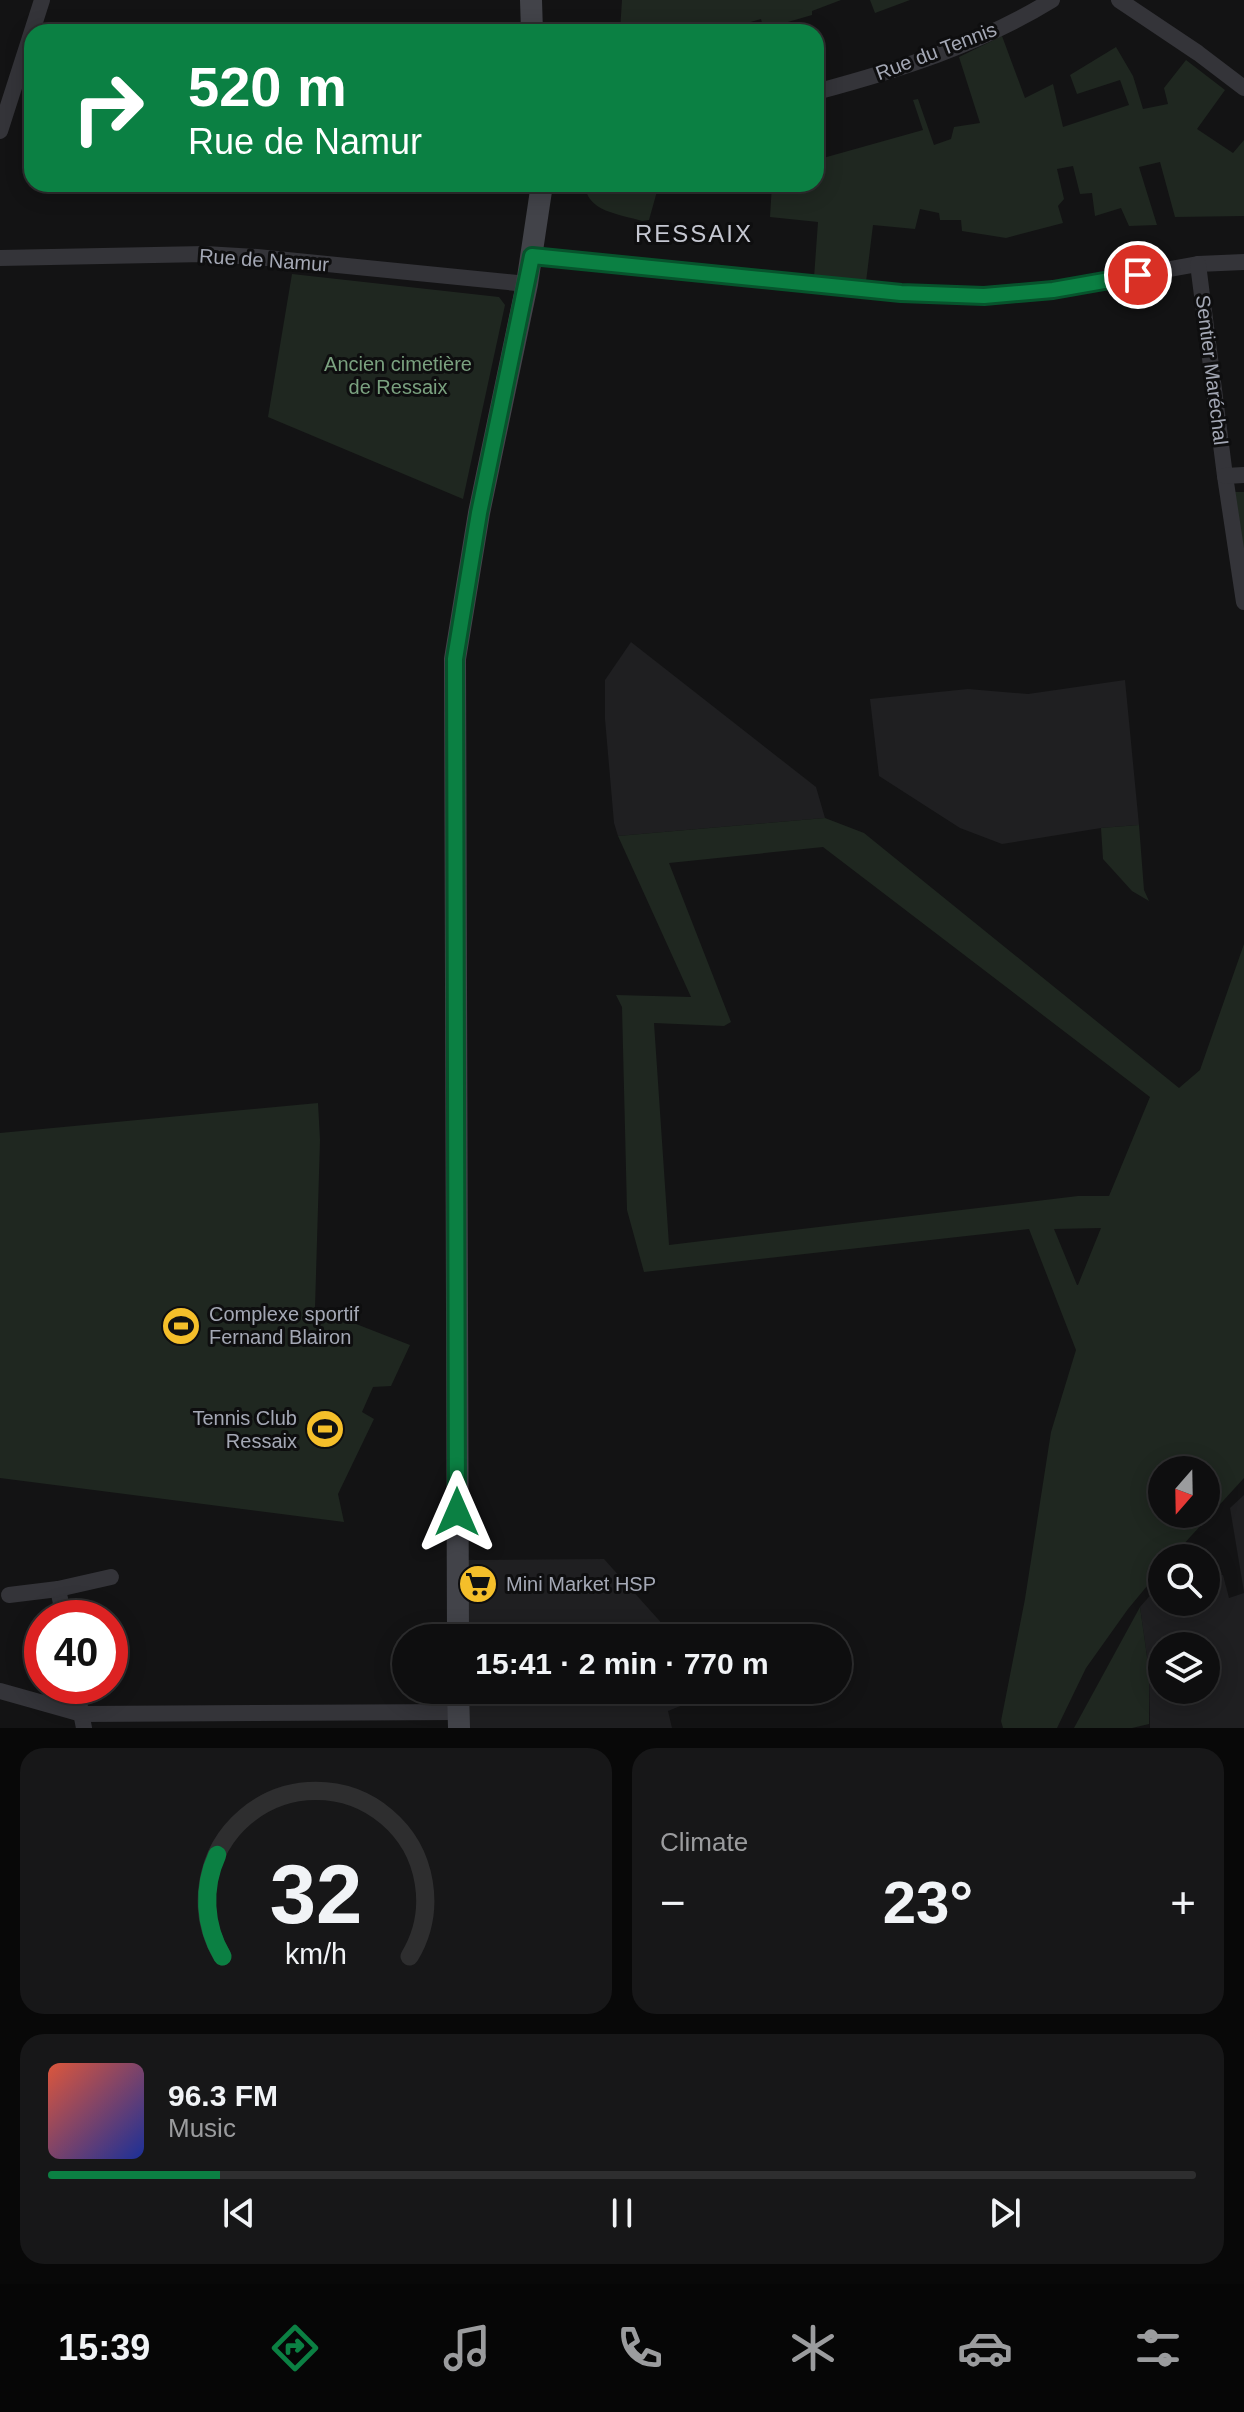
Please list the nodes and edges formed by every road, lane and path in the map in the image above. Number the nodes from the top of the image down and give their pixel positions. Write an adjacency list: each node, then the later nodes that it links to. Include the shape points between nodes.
1 (42, 0): 5 (street)
2 (531, 0): 6 (street)
3 (1052, 0): 9 (street, Rue du Tennis, via 928,59)
4 (1119, 0): 8 (street)
5 (34, 24)
6 (532, 24)
7 (24, 56): 10 (street)
8 (1244, 88)
9 (824, 90)
10 (0, 131)
11 (541, 192): 12 (street)
12 (532, 256): 15 (street, via 901,293 984,296 1053,290); 16 (street)
13 (0, 258): 16 (street, Rue de Namur, via 205,254)
14 (1244, 262): 15 (street)
15 (1198, 264): 18 (street, Sentier Maréchal)
16 (527, 284): 24 (street, via 455,659)
17 (1244, 475): 18 (street)
18 (1225, 476): 19 (street, Sentier Maréchal)
19 (1244, 602)
20 (111, 1577): 21 (street)
21 (58, 1589): 22 (street); 23 (street)
22 (9, 1595)
23 (60, 1600)
24 (458, 1624)
25 (0, 1691): 27 (street)
26 (459, 1710): 27 (street)
27 (83, 1721)

